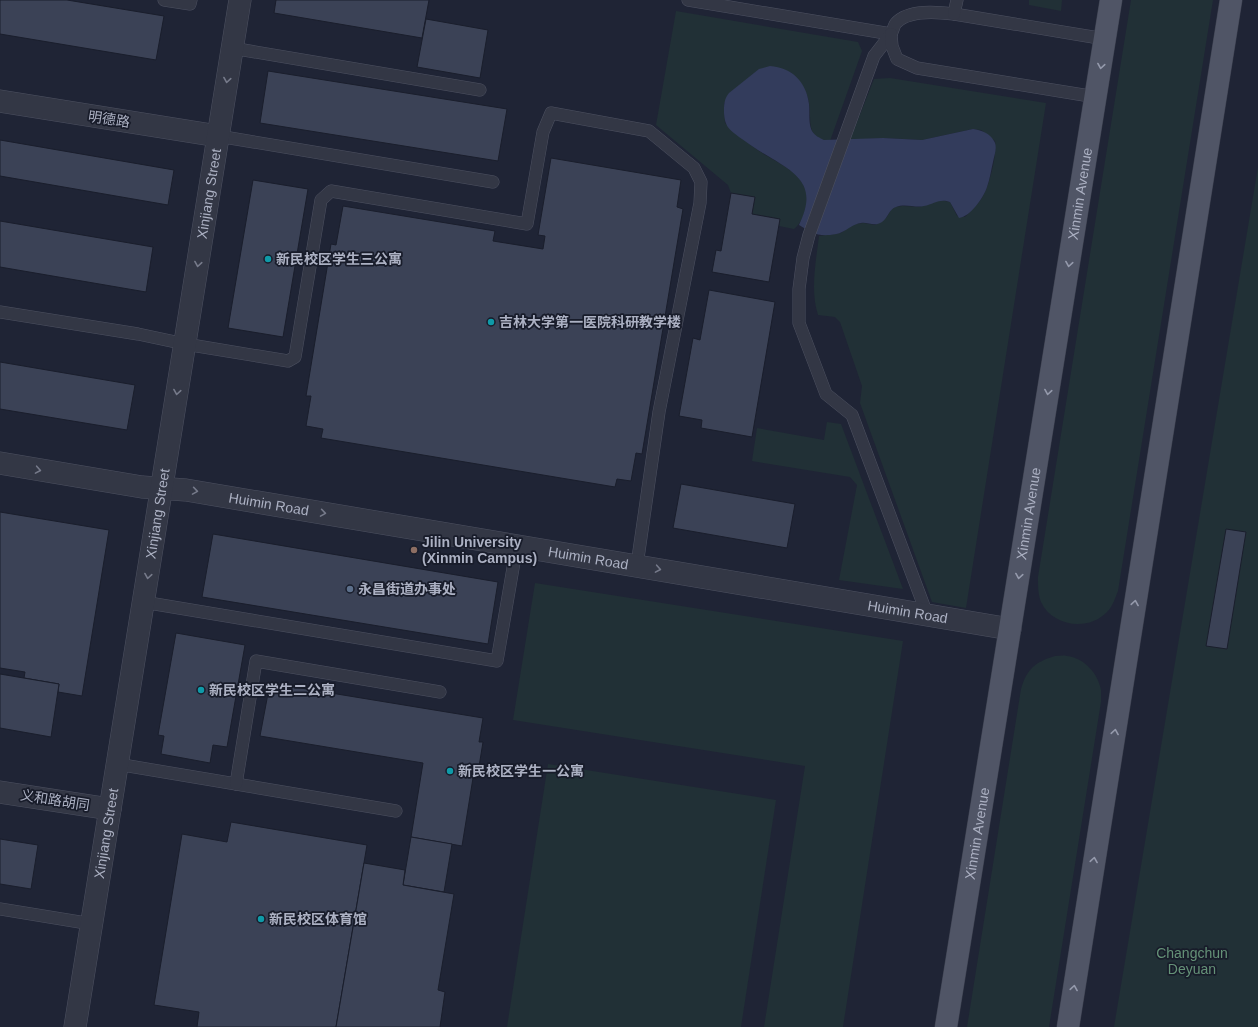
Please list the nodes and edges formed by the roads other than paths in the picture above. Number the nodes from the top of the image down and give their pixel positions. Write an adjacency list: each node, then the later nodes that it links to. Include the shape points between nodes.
1 (164, 0): 2 (lane, via 190,4)
2 (191, 0)
3 (240, 0): 11 (street, Xinjiang Street)
4 (688, 0): 9 (lane)
5 (957, 0): 8 (lane)
6 (1111, 0): 10 (main road, Xinmin Avenue)
7 (1231, 0): 36 (main road, one-way to 7)
8 (954, 14): 9 (lane, via 930,11 906,16 896,23); 10 (lane)
9 (891, 34): 13 (lane, via 892,46 898,59 918,68); 24 (lane, via 874,56 809,236 799,289 799,323 826,394 852,415)
10 (1105, 40): 13 (main road, Xinmin Avenue, one-way to 13)
11 (232, 48): 12 (lane); 15 (street, Xinjiang Street, one-way to 15)
12 (480, 90)
13 (1096, 97): 25 (main road, Xinmin Avenue, one-way to 25)
14 (0, 101): 15 (street, 明德路)
15 (218, 136): 16 (lane); 18 (street, Xinjiang Street, one-way to 18)
16 (493, 182)
17 (0, 312): 18 (lane)
18 (185, 344): 20 (street, Xinjiang Street, one-way to 20); 22 (lane, via 288,361 295,357 321,200 331,191 527,224 543,132 551,113 649,131 694,168 701,182 701,189 659,412)
19 (0, 463): 20 (street, Huimin Road, one-way to 20, via 142,487)
20 (162, 488): 21 (street, Huimin Road, one-way to 21); 23 (street, Xinjiang Street, one-way to 23)
21 (517, 545): 22 (street, Huimin Road); 23 (lane, via 497,661)
22 (637, 565): 24 (street, Huimin Road, one-way to 24)
23 (144, 602): 27 (street, Xinjiang Street)
24 (927, 614): 25 (street, Huimin Road)
25 (1010, 629): 35 (main road, Xinmin Avenue)
26 (440, 692): 28 (lane, via 256,661)
27 (117, 764): 28 (lane); 30 (street, Xinjiang Street)
28 (236, 784): 31 (lane)
29 (0, 792): 30 (street, 义和路胡同)
30 (110, 809): 33 (street, Xinjiang Street)
31 (396, 811)
32 (0, 909): 33 (lane)
33 (92, 924): 34 (street, Xinjiang Street)
34 (75, 1027)
35 (946, 1027)
36 (1068, 1027)

